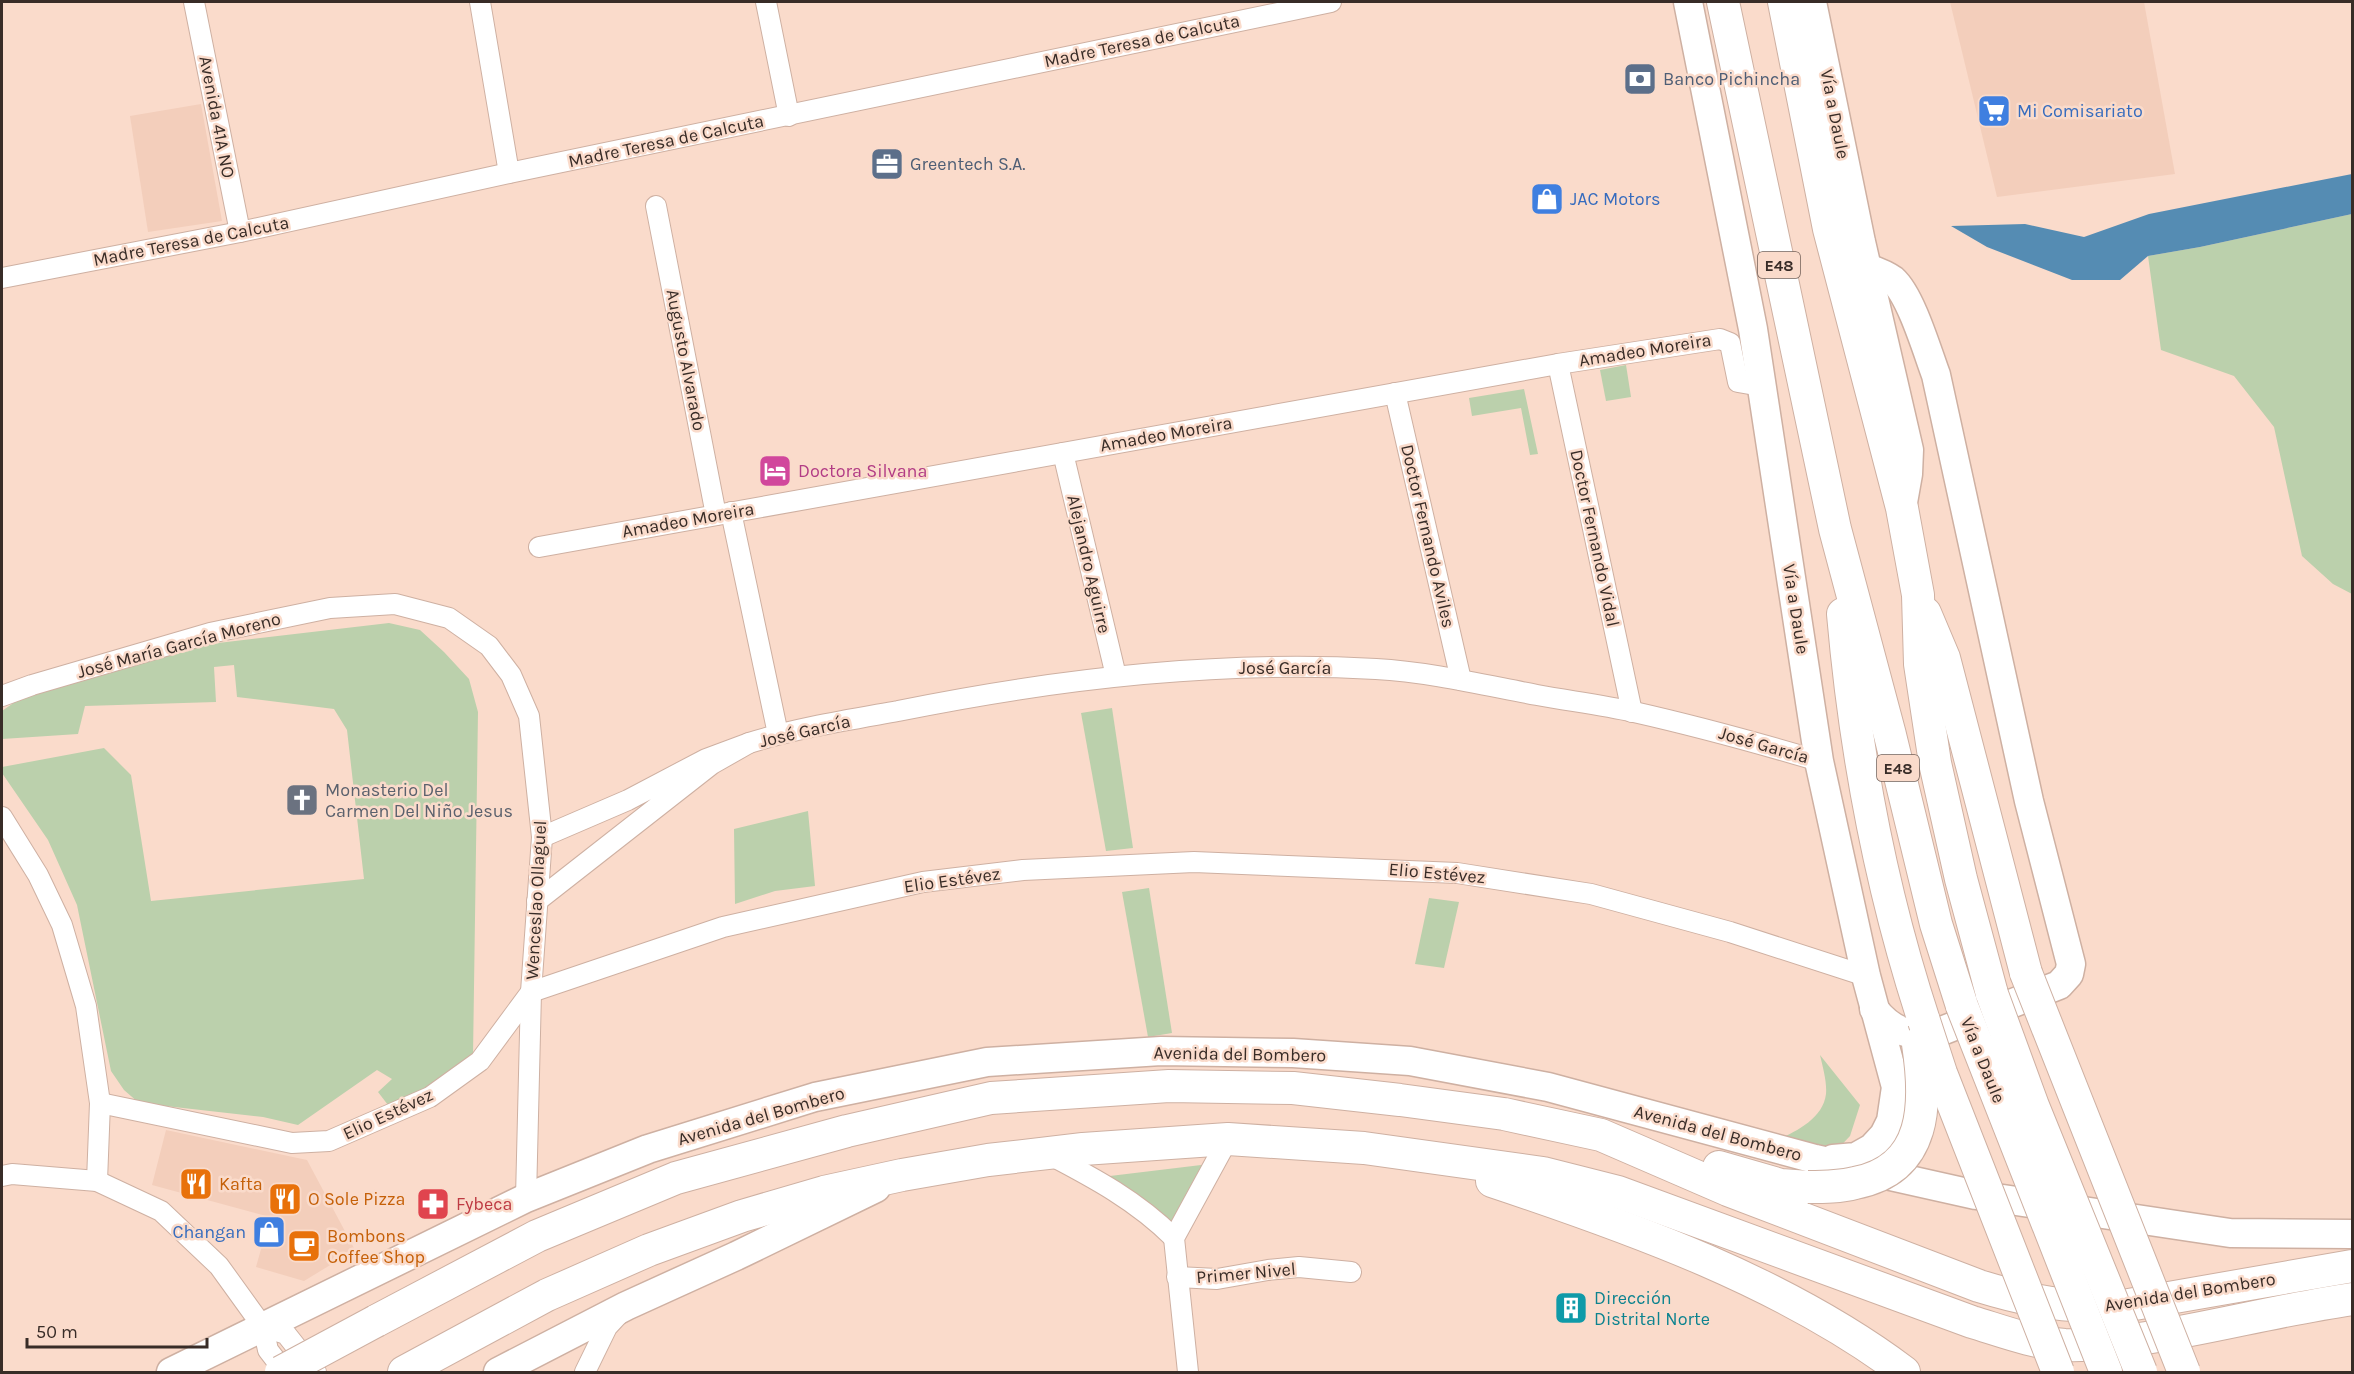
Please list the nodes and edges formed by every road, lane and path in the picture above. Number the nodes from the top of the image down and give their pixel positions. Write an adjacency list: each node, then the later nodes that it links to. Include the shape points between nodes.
1 (194, 2): 12 (street, Avenida 41A NO)
2 (480, 2): 10 (street)
3 (766, 2): 9 (street)
4 (1331, 2): 9 (street, Madre Teresa de Calcuta)
5 (1688, 2): 16 (main road, Vía a Daule, via 1754,329)
6 (1724, 2): 21 (main road, Vía a Daule / E48)
7 (1784, 2): 19 (main road, Vía a Daule / E48, via 1829,229)
8 (1812, 2): 13 (main road, Vía a Daule)
9 (789, 116): 10 (street, Madre Teresa de Calcuta)
10 (509, 173): 12 (street, Madre Teresa de Calcuta)
11 (656, 206): 20 (street, Augusto Alvarado)
12 (240, 232): 14 (street, Madre Teresa de Calcuta)
13 (1867, 268): 19 (main road, Vía a Daule, via 1908,450); 37 (main road, via 1884,274 1899,286 1936,375 2029,801 2071,964 2060,985 1939,1032 1903,1033)
14 (2, 278)
15 (1558, 364): 16 (street, Amadeo Moreira, via 1720,339 1730,343 1738,382); 17 (street, Amadeo Moreira); 28 (street, Doctor Fernando Vidal)
16 (1761, 386): 31 (main road, Vía a Daule)
17 (1395, 393): 18 (street, Amadeo Moreira); 26 (street, Doctor Fernando Aviles)
18 (1063, 453): 20 (street, Amadeo Moreira); 25 (street, Alejandro Aguirre)
19 (1902, 508): 23 (main road, Vía a Daule / E48)
20 (724, 514): 22 (street, Amadeo Moreira); 29 (street, Augusto Alvarado)
21 (1835, 529): 38 (main road, Vía a Daule, via 1852,700 1873,825); 66 (main road, Vía a Daule / E48, bridge, via 1936,924 1962,1006)
22 (539, 547)
23 (1918, 595): 67 (main road, Vía a Daule / E48, bridge, via 1920,664 1935,763 1992,994); 68 (main road, Vía a Daule, bridge, via 1944,658 2026,973)
24 (395, 604): 27 (street, José María García Moreno, via 330,608 210,633); 33 (street, Wenceslao Ollaguel, via 449,618 489,646 512,675 530,716)
25 (1116, 676): 26 (street, José García, via 1176,670 1312,667 1378,669); 29 (street, José García, via 937,703)
26 (1461, 680): 28 (street, José García)
27 (2, 696)
28 (1632, 712): 31 (street, José García)
29 (778, 734): 30 (street, José García)
30 (749, 743): 33 (street, José García, via 706,759 628,800); 34 (street, José García, via 712,764)
31 (1819, 761): 35 (main road, Vía a Daule)
32 (2, 817): 39 (street, via 38,875 62,924 87,1006)
33 (542, 837): 34 (street, Wenceslao Ollaguel)
34 (537, 901): 36 (street, Wenceslao Ollaguel)
35 (1866, 976): 36 (street, Elio Estévez, via 1708,926 1591,894 1544,886 1447,872 1194,862 1023,870 923,882 723,927); 37 (main road, Vía a Daule)
36 (531, 992): 39 (street, Elio Estévez, via 480,1061 430,1097 329,1141 292,1143); 48 (street, Wenceslao Ollaguel)
37 (1874, 1009): 44 (main road, Vía a Daule, via 1896,1087 1891,1121 1872,1148)
38 (1920, 1022): 44 (main road, bridge, via 1922,1117 1906,1153 1893,1166 1857,1183); 65 (main road, bridge)
39 (100, 1102): 47 (street)
40 (1600, 1135): 44 (main road, via 1781,1185); 51 (main road, Avenida del Bombero, via 1728,1190 1979,1286 2054,1305 2123,1306); 58 (main road, Avenida del Bombero, bridge, via 1504,1114 1293,1088 1169,1086 990,1098 848,1131 676,1178 537,1236)
41 (1228, 1139): 42 (main road); 43 (main road); 50 (street)
42 (1045, 1153): 45 (main road); 50 (street, via 1117,1191)
43 (1415, 1155): 54 (main road, via 1543,1173 1618,1192 1972,1322 2063,1345 2105,1344 2171,1334); 64 (main road, via 1555,1202 1748,1280 1824,1321)
44 (1812, 1173): 48 (main road, Avenida del Bombero, via 1548,1087 1410,1061 1293,1053 1161,1051 987,1062 815,1097 648,1149); 49 (main road, Avenida del Bombero, via 2230,1233)
45 (902, 1175): 55 (main road); 60 (main road, via 742,1216 649,1250 547,1294)
46 (2, 1176): 47 (street)
47 (97, 1181): 56 (street, via 161,1210 219,1266)
48 (526, 1198): 56 (main road, Avenida del Bombero)
49 (2352, 1234)
50 (1174, 1238): 53 (street)
51 (2352, 1266)
52 (1351, 1272): 53 (street, Primer Nivel, via 1299,1267 1217,1279)
53 (1177, 1277): 63 (street)
54 (2352, 1299)
55 (626, 1306): 61 (main road); 62 (street, via 607,1327)
56 (263, 1327): 57 (main road, Avenida del Bombero); 58 (street, via 268,1350); 59 (street, via 286,1334)
57 (171, 1372)
58 (283, 1372)
59 (316, 1372)
60 (406, 1372)
61 (498, 1372)
62 (585, 1372)
63 (1188, 1372)
64 (1904, 1372)
65 (2058, 1372)
66 (2106, 1372)
67 (2141, 1372)
68 (2184, 1372)

